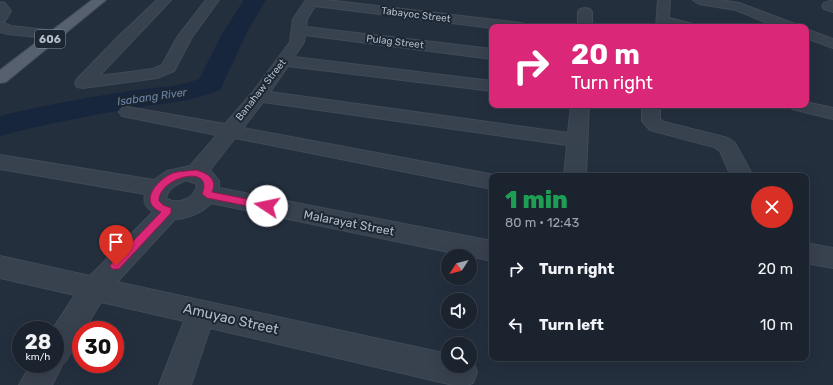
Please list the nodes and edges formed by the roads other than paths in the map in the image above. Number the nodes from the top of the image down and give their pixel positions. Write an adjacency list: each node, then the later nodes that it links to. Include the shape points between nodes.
1 (100, 0): 20 (main road, 606)
2 (165, 0): 3 (street, via 83,83 157,74 168,68 185,36)
3 (213, 0)
4 (664, 0): 15 (street)
5 (699, 0): 7 (street)
6 (311, 1): 13 (street, Tabayoc Street); 18 (street, Banahaw Street, via 300,19)
7 (739, 3): 16 (street)
8 (833, 4): 10 (street, via 829,6)
9 (0, 6): 12 (street, via 4,10)
10 (833, 8)
11 (585, 12): 14 (street)
12 (0, 18)
13 (496, 24)
14 (585, 24)
15 (662, 24)
16 (784, 24)
17 (0, 26): 20 (street, via 8,30)
18 (299, 30): 22 (street, Pulag Street); 23 (street, Banahaw Street, via 297,42)
19 (809, 34): 21 (street)
20 (56, 35): 24 (main road, 606)
21 (833, 44)
22 (489, 54)
23 (284, 61): 25 (street); 26 (street, Banahaw Street)
24 (0, 78)
25 (489, 86)
26 (259, 96): 32 (street, Banahaw Street); 33 (street)
27 (580, 108): 33 (street)
28 (651, 108): 37 (street, via 651,121 657,126 721,142 728,148)
29 (809, 108): 31 (street)
30 (128, 112): 32 (street)
31 (833, 114)
32 (230, 130): 35 (street, Banahaw Street); 38 (street)
33 (577, 140): 36 (street)
34 (0, 162): 40 (street)
35 (196, 173): 39 (street, via 209,180); 40 (street, via 175,176)
36 (575, 173)
37 (740, 173)
38 (489, 180)
39 (207, 194): 40 (street, via 190,207); 41 (street, Malarayat Street)
40 (163, 199): 45 (street)
41 (489, 250)
42 (809, 254): 43 (street)
43 (833, 258)
44 (0, 267): 45 (street, Amuyao Street)
45 (95, 288): 46 (street, Amuyao Street); 47 (street)
46 (202, 312): 48 (street, Amuyao Street); 51 (street)
47 (64, 338)
48 (441, 367)
49 (42, 373): 50 (street)
50 (35, 385)
51 (175, 385)

